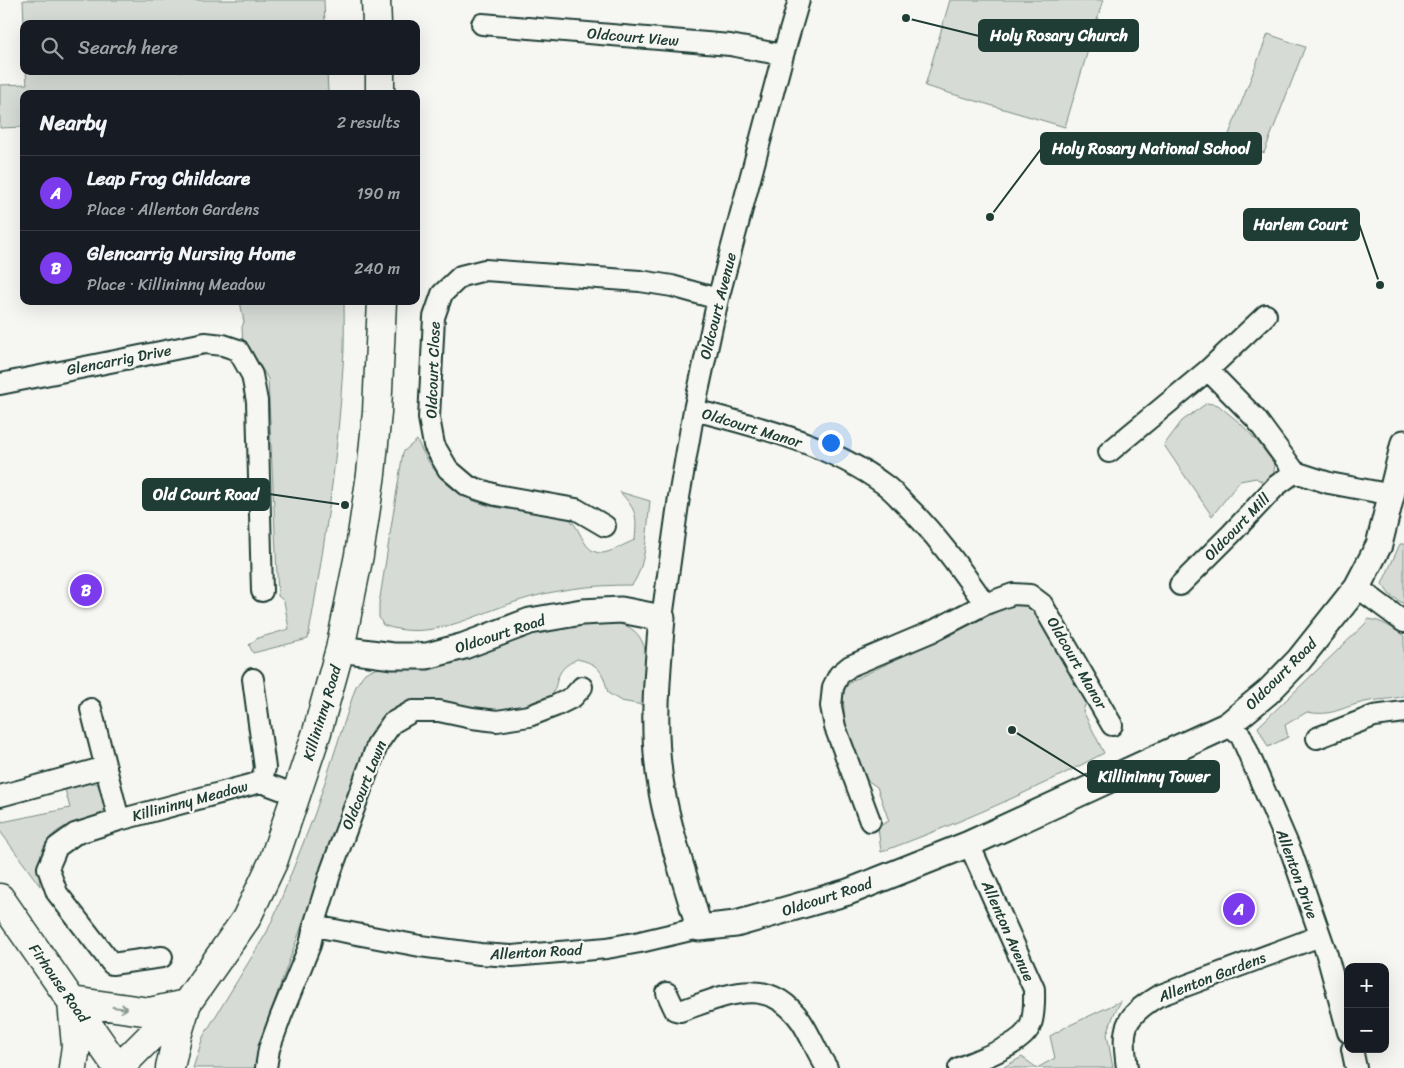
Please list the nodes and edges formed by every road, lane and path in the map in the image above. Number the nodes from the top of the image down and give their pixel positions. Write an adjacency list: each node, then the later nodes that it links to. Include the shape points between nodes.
1 (376, 0): 3 (main road)
2 (800, 0): 5 (street, Oldcourt Avenue)
3 (377, 20)
4 (482, 24): 5 (street, Oldcourt View, via 730,45)
5 (783, 55): 8 (street, Oldcourt Avenue)
6 (380, 75): 7 (main road)
7 (380, 90)
8 (718, 298): 13 (street, Oldcourt Avenue); 18 (street, Oldcourt Close, via 640,281 485,270 461,276 442,294 434,317 429,418 434,446 448,469 468,486 496,495 576,509)
9 (382, 305): 25 (main road, Killininny Road, via 371,474)
10 (1266, 315): 11 (street)
11 (1208, 370): 15 (street); 16 (street, via 1256,419)
12 (0, 384): 21 (street, Glencarrig Drive, via 205,343 223,344 238,350 252,375 257,402)
13 (694, 410): 22 (street, Oldcourt Manor, via 782,435 846,460 886,485 925,524); 23 (street, Oldcourt Avenue)
14 (1404, 444): 17 (street, Oldcourt Road)
15 (1109, 452)
16 (1295, 472): 17 (street, via 1329,483); 19 (street, Oldcourt Mill, via 1276,486)
17 (1392, 494): 20 (street, Oldcourt Road, via 1379,545)
18 (605, 526)
19 (1180, 585)
20 (1357, 587): 24 (street); 30 (street, Oldcourt Road, via 1299,660 1268,692)
21 (262, 591)
22 (985, 604): 31 (street, Oldcourt Manor, via 1012,594 1030,595 1042,604); 38 (street, Oldcourt Manor, via 850,666 839,675 833,687 831,706 835,727)
23 (662, 618): 25 (street, Oldcourt Road, via 621,610 573,614 530,621 427,656 393,656); 42 (street, via 656,718 659,772 666,815)
24 (1404, 622)
25 (340, 649): 35 (main road, Killininny Road)
26 (253, 679): 34 (street, Killininny Meadow, via 265,768)
27 (582, 687): 41 (street, Oldcourt Lawn, via 573,697 529,716 497,721 439,711 413,711 392,724 378,743)
28 (91, 709): 33 (street, Killininny Meadow)
29 (1404, 712): 32 (street, via 1374,716)
30 (1228, 724): 39 (street, Oldcourt Road); 43 (street, Allenton Drive, via 1241,736 1292,854)
31 (1112, 725)
32 (1318, 738)
33 (106, 767): 36 (street); 37 (street, Killininny Meadow)
34 (262, 782): 35 (street, Killininny Meadow); 37 (street, Killininny Meadow)
35 (296, 795): 47 (main road, Killininny Road, via 273,862 246,919)
36 (0, 796)
37 (119, 820): 44 (street, Killininny Meadow, via 74,834 57,847 48,868 56,893 112,964)
38 (870, 821)
39 (969, 844): 42 (street, Oldcourt Road, via 848,892 736,924); 55 (street, Allenton Avenue, via 1034,989 1034,1012 1030,1026 1018,1041)
40 (0, 898): 46 (main road, Firhouse Road)
41 (314, 926): 42 (street, Allenton Road, via 420,946 512,956 607,948); 53 (street, Oldcourt Lawn, via 310,945 280,1016)
42 (699, 928)
43 (1320, 936): 48 (street, Allenton Drive); 56 (street, Allenton Gardens, via 1158,996 1140,1007 1130,1018 1123,1038)
44 (162, 957)
45 (667, 993): 54 (street, via 675,1010 680,1011 734,993 761,992 782,1001 801,1021)
46 (72, 1001): 47 (main road, one-way to 47, via 150,1012); 50 (main road, via 76,1046); 51 (main road, Firhouse Road)
47 (187, 1003): 51 (main road, Killininny Road); 52 (main road)
48 (1344, 1017)
49 (1353, 1053): 57 (street)
50 (73, 1068)
51 (118, 1068)
52 (170, 1068)
53 (266, 1068)
54 (827, 1068)
55 (959, 1068)
56 (1127, 1068)
57 (1356, 1068)

